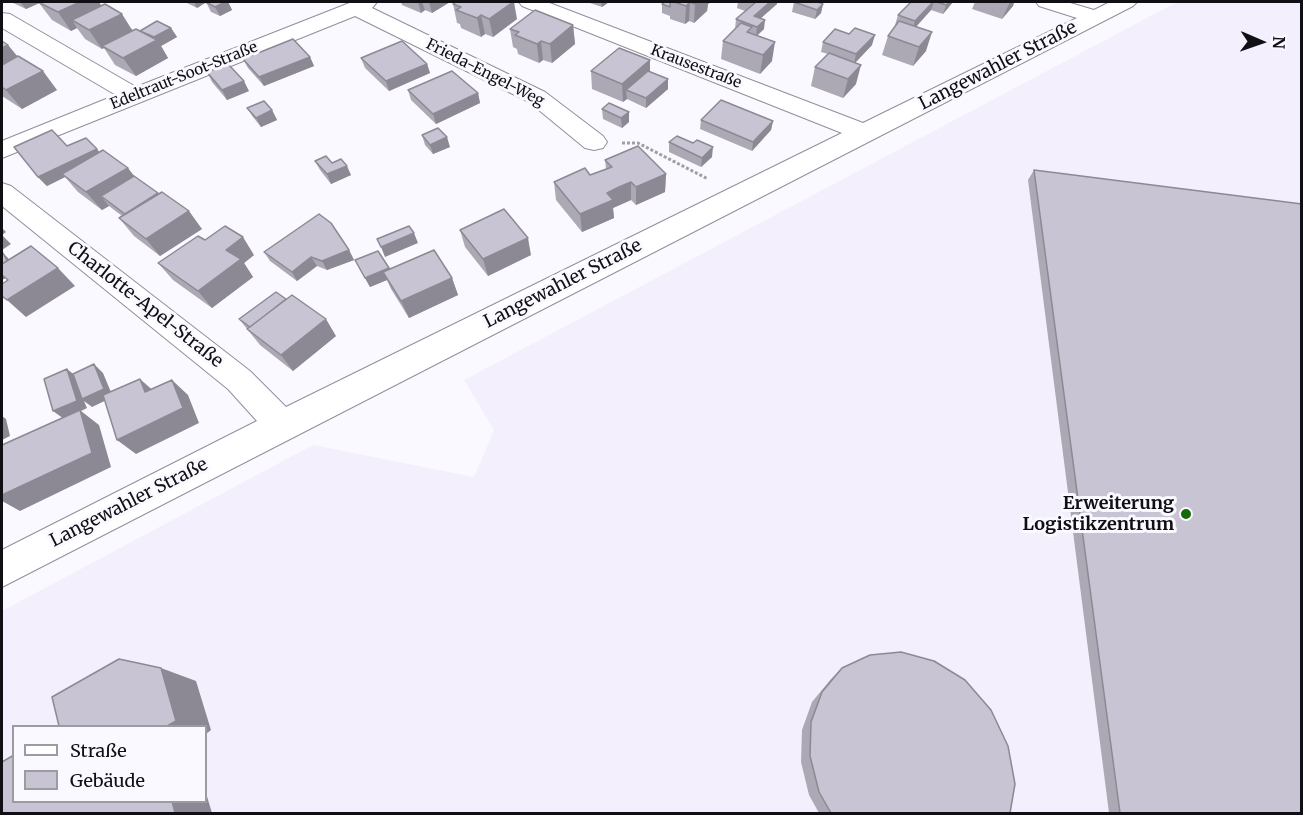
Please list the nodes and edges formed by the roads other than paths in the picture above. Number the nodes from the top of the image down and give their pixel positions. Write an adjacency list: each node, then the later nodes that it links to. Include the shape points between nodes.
1 (529, 2): 8 (street, Krausestraße)
2 (1046, 2): 5 (street)
3 (1126, 2): 5 (street, Langewahler Straße)
4 (361, 5): 7 (street, Edeltraut-Soot-Straße); 9 (street, Frieda-Engel-Weg, via 537,97)
5 (1096, 17): 8 (street, Langewahler Straße)
6 (2, 19): 7 (street)
7 (134, 96): 10 (street, Edeltraut-Soot-Straße)
8 (864, 133): 12 (street, Langewahler Straße)
9 (594, 142)
10 (2, 150)
11 (2, 192): 12 (street, Charlotte-Apel-Straße, via 239,380)
12 (282, 425): 13 (street, Langewahler Straße)
13 (2, 569)

